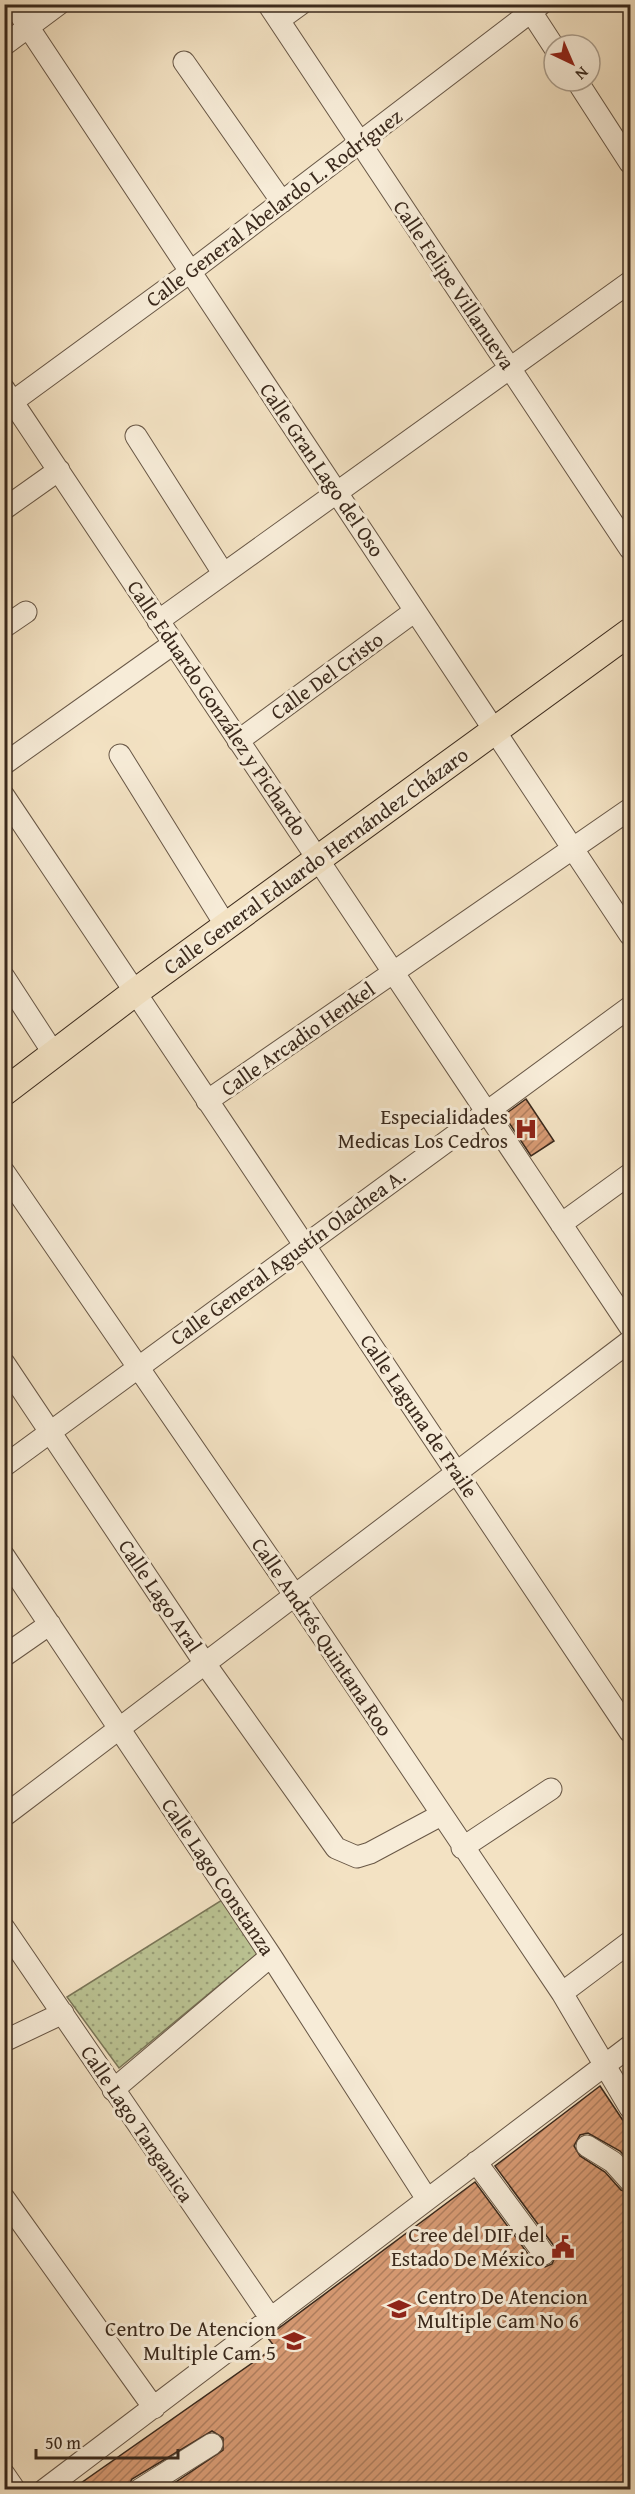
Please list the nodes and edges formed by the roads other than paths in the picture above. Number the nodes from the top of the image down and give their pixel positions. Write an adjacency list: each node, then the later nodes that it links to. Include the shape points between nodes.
1 (13, 4): 6 (street, Calle Gran Lago del Oso)
2 (58, 4): 6 (street)
3 (302, 4): 5 (street, Calle Felipe Villanueva)
4 (533, 7): 7 (street); 11 (street, Calle General Abelardo L. Rodríguez)
5 (273, 12): 11 (street, Calle Felipe Villanueva)
6 (28, 27): 8 (street); 14 (street, Calle Gran Lago del Oso)
7 (547, 33)
8 (4, 45)
9 (184, 62): 13 (street)
10 (585, 93): 12 (street)
11 (359, 144): 13 (street, Calle General Abelardo L. Rodríguez); 16 (street, Calle Felipe Villanueva)
12 (630, 163)
13 (282, 202): 14 (street, Calle General Abelardo L. Rodríguez)
14 (190, 272): 17 (street, Calle General Abelardo L. Rodríguez); 20 (street, Calle Gran Lago del Oso)
15 (630, 282): 16 (street)
16 (511, 369): 20 (street); 22 (street, Calle Felipe Villanueva)
17 (7, 400): 19 (street, Calle Eduardo González y Pichardo)
18 (136, 436): 23 (street)
19 (59, 470): 21 (street); 26 (street, Calle Eduardo González y Pichardo)
20 (337, 493): 23 (street); 24 (street, Calle Gran Lago del Oso)
21 (4, 509)
22 (630, 549)
23 (223, 573): 26 (street)
24 (415, 611): 30 (street, Calle Gran Lago del Oso); 31 (street, Calle Del Cristo)
25 (26, 612): 27 (street)
26 (158, 621): 29 (street, Calle Eduardo González y Pichardo)
27 (4, 627)
28 (630, 632): 30 (main road, Calle General Eduardo Hernández Cházaro)
29 (173, 644): 31 (street, Calle Eduardo González y Pichardo); 33 (street)
30 (495, 731): 36 (street, Calle Gran Lago del Oso); 37 (main road, Calle General Eduardo Hernández Cházaro)
31 (238, 741): 37 (street, Calle Eduardo González y Pichardo)
32 (120, 755): 38 (street)
33 (4, 764)
34 (4, 796): 42 (street, Calle Arcadio Henkel)
35 (630, 809): 36 (street, Calle Arcadio Henkel)
36 (573, 849): 39 (street, Calle Gran Lago del Oso); 40 (street, Calle Arcadio Henkel)
37 (318, 859): 38 (main road, Calle General Eduardo Hernández Cházaro); 40 (street, Calle Eduardo González y Pichardo)
38 (226, 926): 42 (main road, Calle General Eduardo Hernández Cházaro)
39 (630, 935)
40 (394, 972): 46 (street, Calle Arcadio Henkel); 47 (street, Calle Eduardo González y Pichardo)
41 (4, 977): 44 (street)
42 (134, 993): 44 (main road, Calle General Eduardo Hernández Cházaro); 46 (street, Calle Arcadio Henkel)
43 (630, 1007): 47 (street, Calle General Agustín Olachea A.)
44 (54, 1054): 45 (main road, Calle General Eduardo Hernández Cházaro)
45 (4, 1092)
46 (207, 1101): 51 (street, Calle Laguna de Fraile)
47 (488, 1112): 50 (street, Calle Eduardo González y Pichardo); 51 (street, Calle General Agustín Olachea A.)
48 (4, 1172): 55 (street, Calle Andrés Quintana Roo)
49 (630, 1174): 50 (street)
50 (561, 1224): 52 (street, Calle Eduardo González y Pichardo)
51 (304, 1245): 55 (street, Calle General Agustín Olachea A.); 58 (street, Calle Laguna de Fraile)
52 (630, 1327)
53 (630, 1341): 58 (street)
54 (4, 1363): 56 (street, Calle Lago Aral)
55 (137, 1367): 56 (street, Calle General Agustín Olachea A.); 60 (street, Calle Andrés Quintana Roo)
56 (50, 1433): 57 (street, Calle General Agustín Olachea A.); 63 (street, Calle Lago Aral)
57 (4, 1466)
58 (458, 1474): 60 (street); 65 (street, Calle Laguna de Fraile)
59 (4, 1556): 61 (street, Calle Lago Constanza)
60 (296, 1597): 63 (street); 67 (street, Calle Andrés Quintana Roo)
61 (50, 1624): 62 (street); 64 (street, Calle Lago Constanza)
62 (4, 1656)
63 (206, 1665): 64 (street); 67 (street, Calle Lago Aral, via 336,1848 357,1857 370,1853)
64 (120, 1730): 68 (street); 72 (street, Calle Lago Constanza)
65 (630, 1732)
66 (551, 1789): 69 (street)
67 (441, 1815): 69 (street, Calle Andrés Quintana Roo)
68 (4, 1816)
69 (462, 1848): 73 (street, Calle Andrés Quintana Roo)
70 (4, 1928): 74 (street, Calle Lago Tanganica)
71 (630, 1942): 73 (street)
72 (271, 1956): 78 (street); 84 (street, Calle Lago Constanza)
73 (562, 1993): 77 (street, Calle Andrés Quintana Roo)
74 (63, 2013): 75 (street); 78 (street, Calle Lago Tanganica)
75 (4, 2041)
76 (630, 2046): 77 (street)
77 (604, 2066): 79 (street, Calle Andrés Quintana Roo); 81 (street)
78 (113, 2090): 86 (street, Calle Lago Tanganica)
79 (630, 2108)
80 (588, 2146): 82 (street, via 613,2162)
81 (476, 2162): 84 (street); 85 (street)
82 (630, 2181)
83 (4, 2198): 87 (street)
84 (427, 2199): 86 (street)
85 (544, 2254)
86 (272, 2319): 87 (street)
87 (154, 2408): 90 (street)
88 (212, 2444): 93 (street)
89 (4, 2474): 91 (street)
90 (66, 2483): 92 (street)
91 (15, 2490)
92 (44, 2490)
93 (139, 2490)

